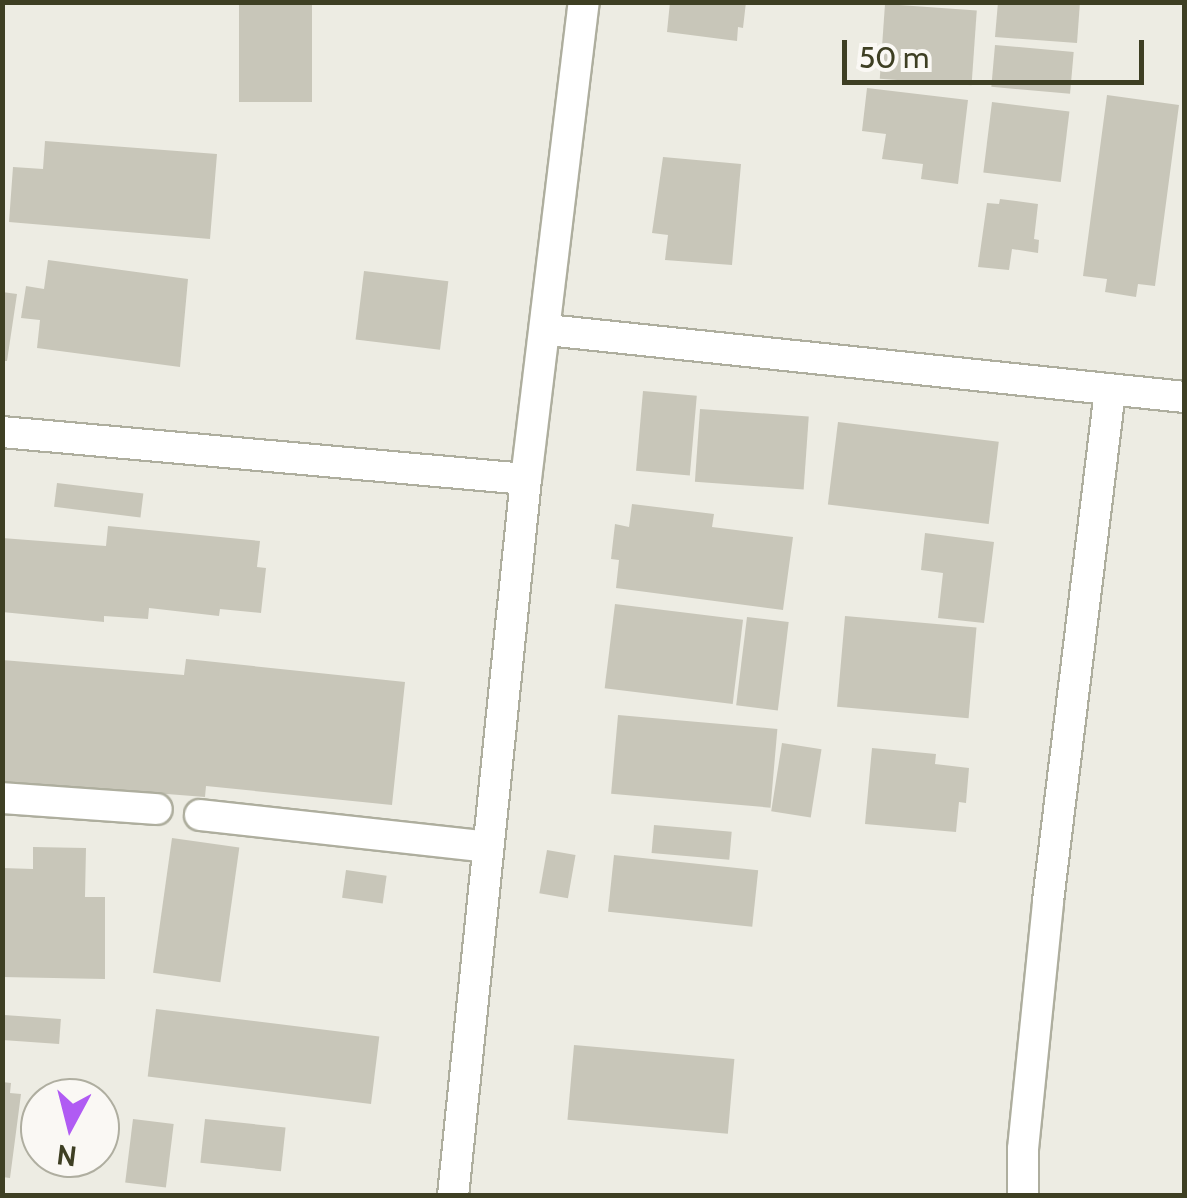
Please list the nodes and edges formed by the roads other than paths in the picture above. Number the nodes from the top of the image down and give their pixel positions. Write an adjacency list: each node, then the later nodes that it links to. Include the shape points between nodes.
1 (584, 2): 2 (street)
2 (547, 330): 3 (street); 6 (street)
3 (1110, 390): 4 (street); 12 (street, via 1048,900)
4 (1184, 398)
5 (2, 432): 6 (street)
6 (526, 479): 10 (street)
7 (2, 798): 8 (street)
8 (157, 809)
9 (200, 815): 10 (street)
10 (488, 847): 11 (street)
11 (453, 1196)
12 (1023, 1196)

